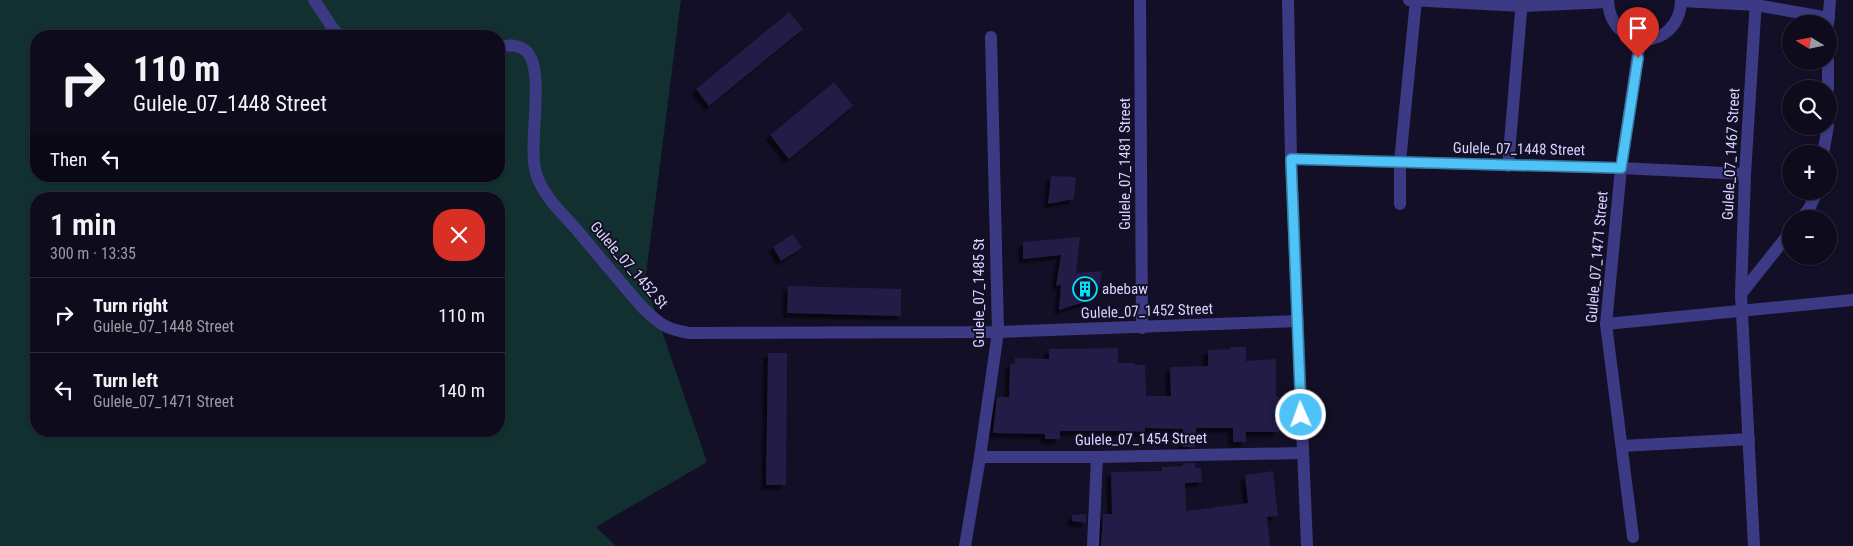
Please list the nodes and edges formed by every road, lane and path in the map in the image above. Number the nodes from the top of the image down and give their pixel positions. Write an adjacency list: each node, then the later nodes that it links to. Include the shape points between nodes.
1 (314, 0): 13 (street)
2 (1140, 0): 29 (street, Gulele_07_1481 Street)
3 (1288, 0): 17 (street)
4 (1409, 0): 5 (street)
5 (1416, 0): 10 (street); 18 (street)
6 (1830, 0): 12 (street)
7 (1608, 1): 10 (street); 15 (street, via 1612,20 1620,30)
8 (1681, 1): 9 (street); 15 (street, via 1680,14 1665,34)
9 (1756, 2): 11 (street); 21 (street, Gulele_07_1467 Street)
10 (1522, 3): 19 (street)
11 (1806, 15)
12 (1829, 15)
13 (334, 30)
14 (991, 37): 30 (street, Gulele_07_1485 St)
15 (1640, 40): 20 (street, Gulele_07_1471 Street)
16 (505, 46): 30 (street, Gulele_07_1452 St, via 525,50 532,62 536,102 532,153 536,175 549,197 657,322 689,334)
17 (1291, 159): 18 (street, Gulele_07_1448 Street); 27 (street)
18 (1400, 162): 19 (street, Gulele_07_1448 Street); 22 (street)
19 (1508, 166): 20 (street, Gulele_07_1448 Street)
20 (1621, 168): 21 (street, Gulele_07_1448 Street); 28 (street, Gulele_07_1471 Street)
21 (1745, 174): 24 (street, Gulele_07_1467 Street)
22 (1400, 204)
23 (1782, 242): 24 (street)
24 (1741, 294): 26 (street, Gulele_07_1467 Street)
25 (1853, 300): 26 (street)
26 (1743, 311): 28 (street); 31 (street, Gulele_07_1467 Street)
27 (1298, 321): 29 (street, Gulele_07_1452 Street); 33 (street)
28 (1606, 324): 32 (street, Gulele_07_1471 Street)
29 (1142, 328): 30 (street, Gulele_07_1452 Street)
30 (998, 332): 34 (street, Gulele_07_1485 St)
31 (1749, 440): 32 (street); 40 (street, Gulele_07_1467 Street)
32 (1622, 446): 36 (street, Gulele_07_1471 Street)
33 (1303, 453): 35 (street, Gulele_07_1454 Street); 39 (street)
34 (980, 457): 35 (street, Gulele_07_1454 Street); 37 (street, Gulele_07_1485 St)
35 (1097, 457): 38 (street)
36 (1633, 537)
37 (965, 546)
38 (1093, 546)
39 (1307, 546)
40 (1754, 546)

